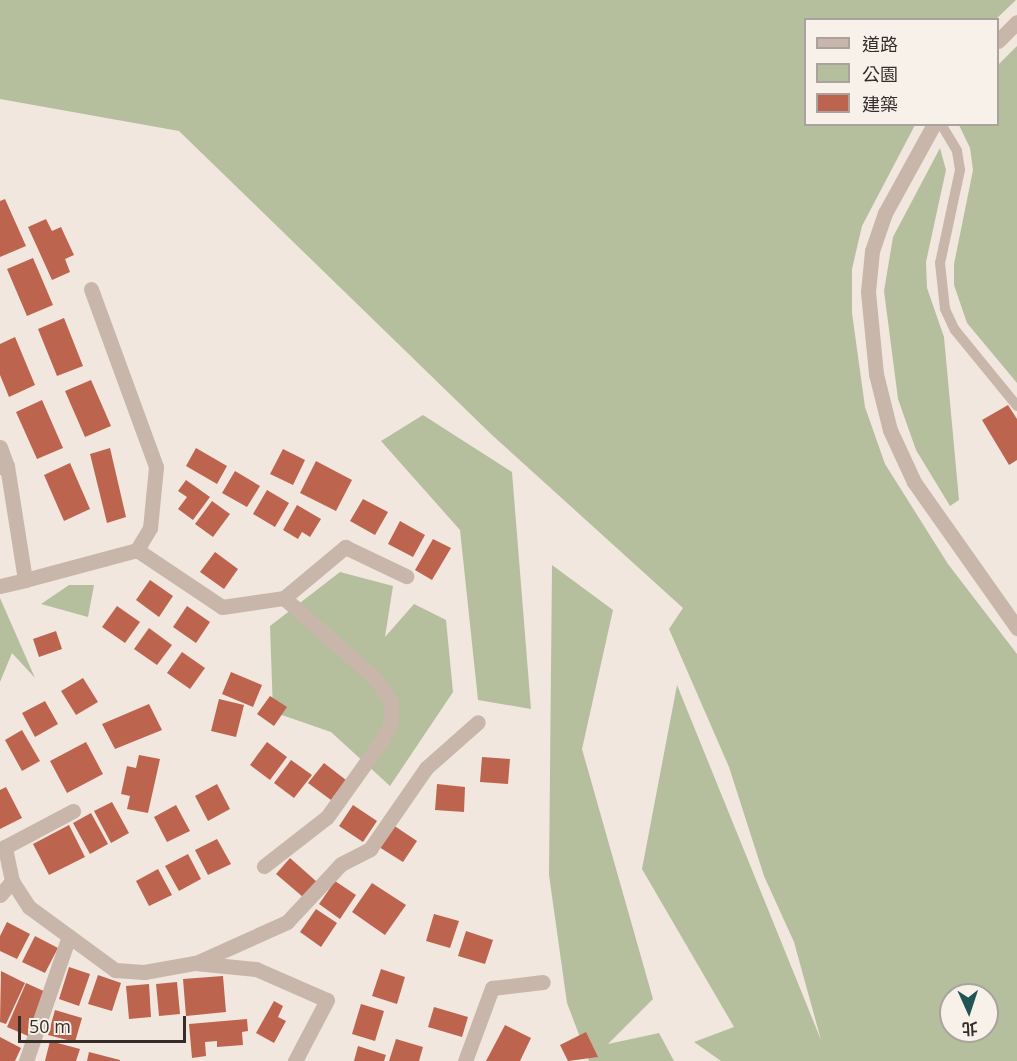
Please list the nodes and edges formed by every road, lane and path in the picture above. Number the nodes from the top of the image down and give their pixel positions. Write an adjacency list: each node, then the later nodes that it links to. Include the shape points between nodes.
1 (1017, 22): 2 (street)
2 (999, 40)
3 (933, 126): 14 (street, via 885,213 872,251 868,292 876,374 890,430 914,483)
4 (942, 126): 6 (lane, via 957,151 960,170 940,263 945,309 955,330)
5 (91, 289): 9 (street, via 156,467 150,528)
6 (1017, 406)
7 (0, 447): 8 (street)
8 (3, 466): 11 (street)
9 (137, 550): 11 (street); 13 (street, via 222,606)
10 (406, 576): 13 (street, via 345,547)
11 (25, 580): 12 (street)
12 (0, 586)
13 (284, 598): 17 (street, via 376,680 392,702 391,723 327,817)
14 (1017, 628)
15 (478, 722): 21 (street, via 426,768 370,849 341,864 287,922)
16 (73, 811): 18 (street, via 5,847)
17 (264, 866)
18 (12, 881): 19 (street); 20 (street, via 29,907)
19 (0, 895)
20 (69, 936): 21 (street, via 115,970 144,972); 23 (street)
21 (195, 963): 24 (street, via 256,969 327,1000)
22 (543, 982): 25 (street, via 492,988)
23 (26, 1061)
24 (295, 1061)
25 (465, 1061)

